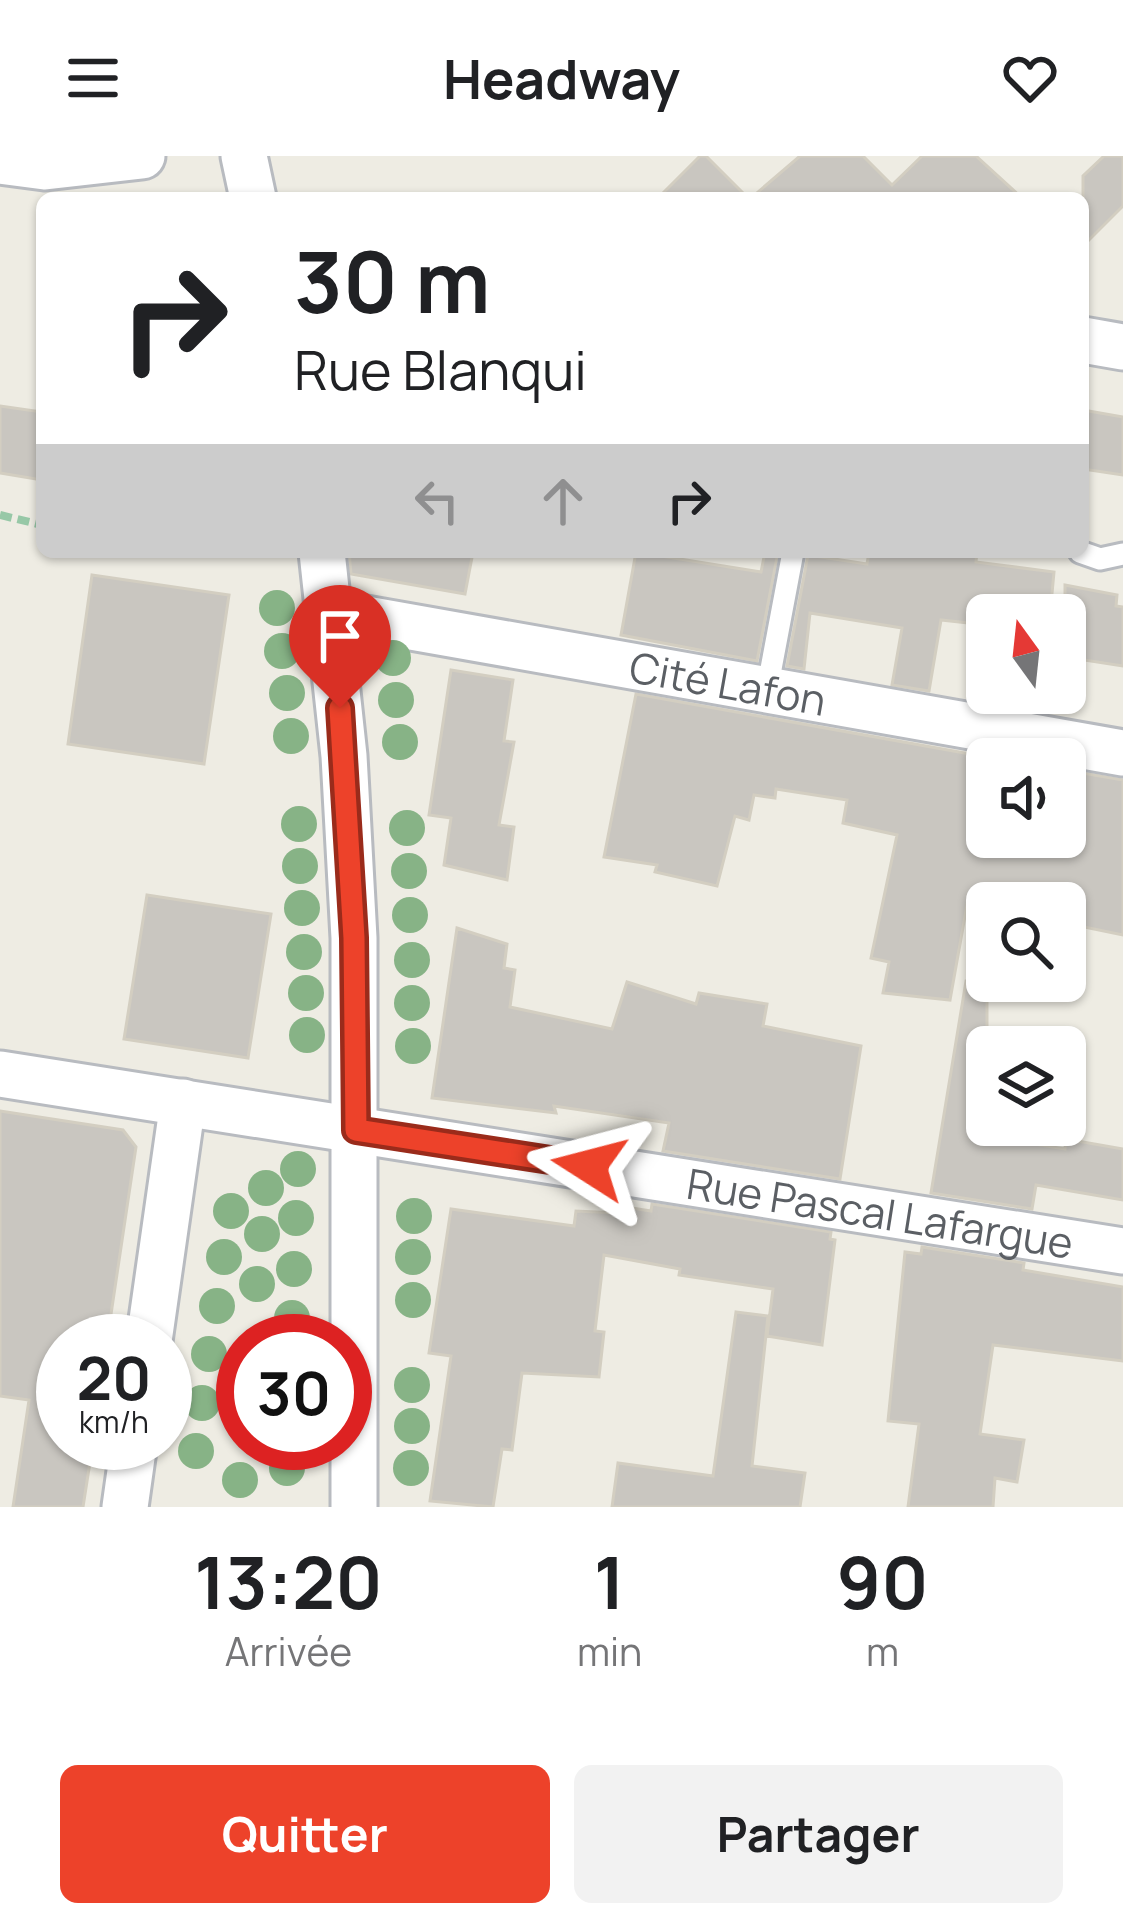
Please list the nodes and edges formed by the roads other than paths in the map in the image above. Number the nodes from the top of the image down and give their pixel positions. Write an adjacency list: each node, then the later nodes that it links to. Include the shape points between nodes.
1 (142, 156): 3 (street, via 45,167)
2 (244, 156): 4 (street)
3 (0, 161)
4 (252, 192)
5 (1089, 341): 6 (street)
6 (1123, 347)
7 (1123, 554): 8 (lane)
8 (1089, 555)
9 (323, 558): 11 (street)
10 (792, 558): 12 (lane)
11 (332, 613): 12 (street, Cité Lafon); 16 (street, via 354,938)
12 (767, 690): 13 (street, Cité Lafon)
13 (1123, 753)
14 (0, 1074): 15 (street, Rue Pascal Lafargue)
15 (184, 1102): 16 (street, Rue Pascal Lafargue); 18 (street)
16 (356, 1130): 17 (street, Rue Pascal Lafargue); 21 (street)
17 (1123, 1250)
18 (153, 1314)
19 (130, 1470): 20 (street)
20 (125, 1507)
21 (354, 1507)

